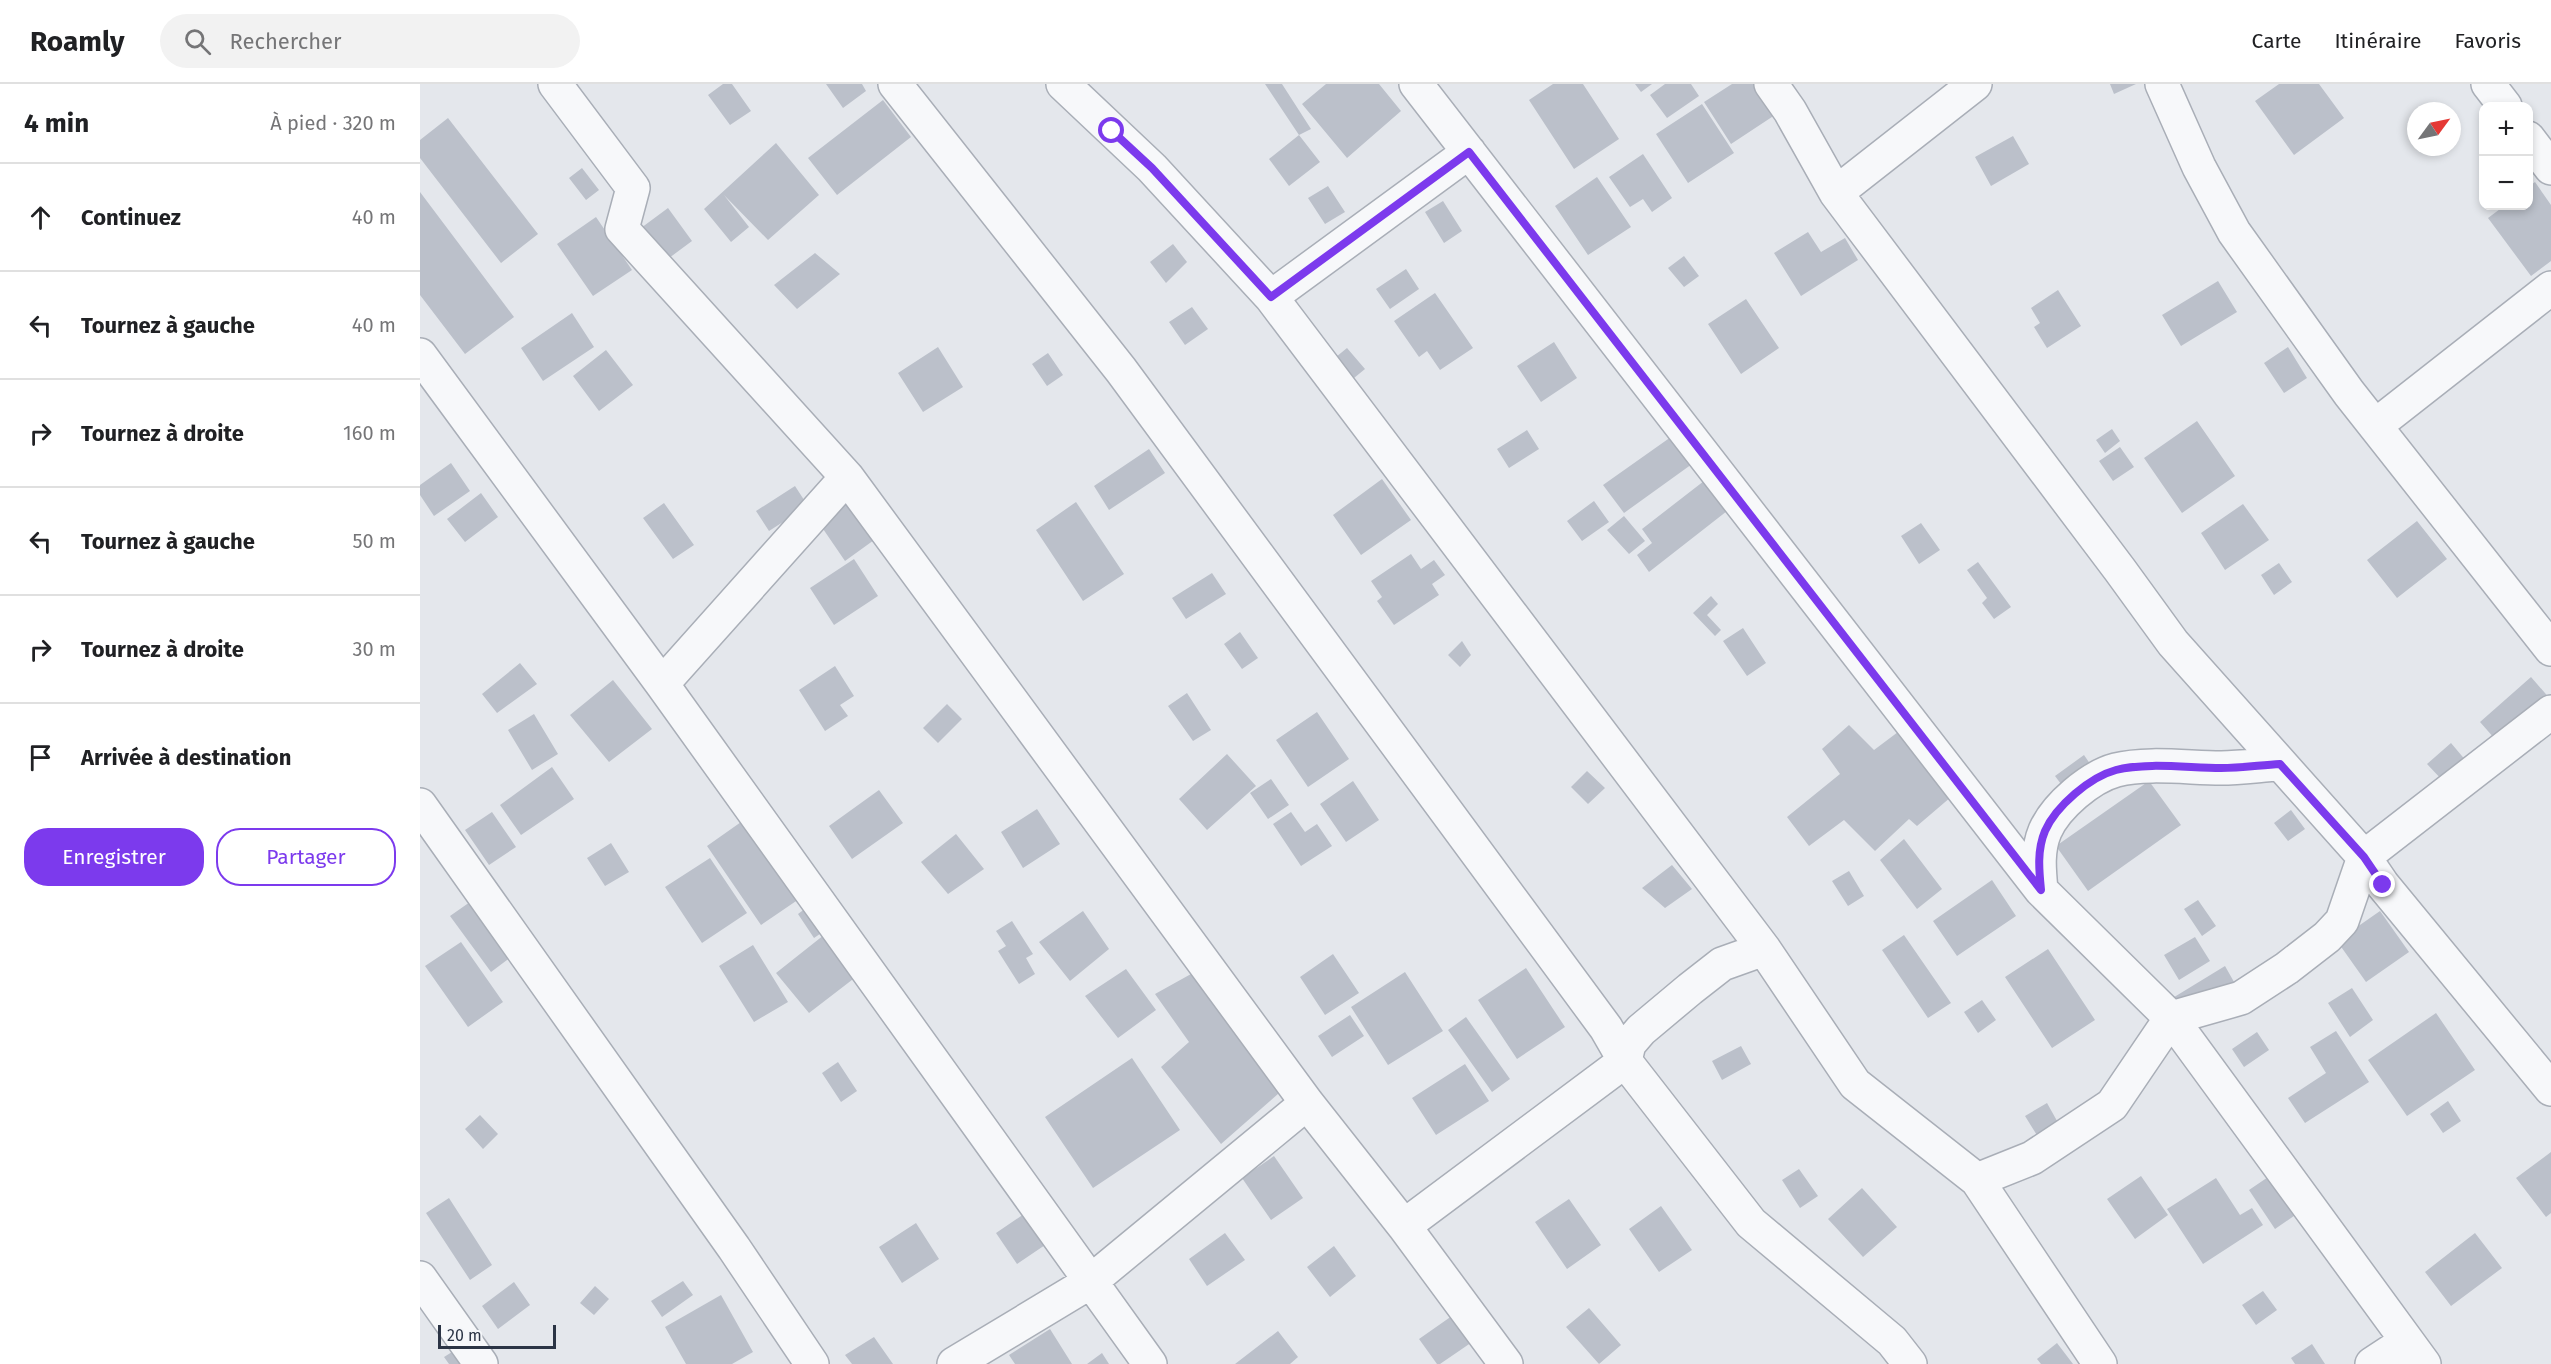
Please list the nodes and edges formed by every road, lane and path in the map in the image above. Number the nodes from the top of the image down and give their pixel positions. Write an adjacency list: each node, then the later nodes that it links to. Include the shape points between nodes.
1 (555, 84): 18 (street, via 633,188 622,229)
2 (895, 84): 28 (street, via 1121,370 1606,1028)
3 (1063, 84): 15 (street, via 1152,168)
4 (1416, 84): 11 (street)
5 (1771, 84): 13 (street)
6 (1975, 84): 13 (street)
7 (2162, 84): 17 (street, via 2199,167 2234,232)
8 (2488, 84): 9 (street)
9 (2502, 102)
10 (2533, 143): 12 (street)
11 (1469, 152): 15 (street); 25 (street)
12 (2551, 168)
13 (1836, 193): 22 (street, via 2173,643)
14 (2551, 288): 17 (street)
15 (1271, 297): 26 (street)
16 (420, 355): 20 (street)
17 (2375, 426): 19 (street)
18 (847, 477): 20 (street); 30 (street)
19 (2551, 649)
20 (662, 684): 34 (street)
21 (2551, 712): 24 (street)
22 (2280, 764): 24 (street); 25 (street, via 2117,770 2088,783 2046,830 2038,865)
23 (420, 805): 37 (street)
24 (2364, 857): 27 (street, via 2342,921 2327,937 2241,998); 29 (street)
25 (2041, 890): 27 (street)
26 (1764, 949): 28 (street, via 1722,964 1690,989 1641,1030 1629,1044); 31 (street, via 1856,1084)
27 (2171, 1018): 31 (street, via 2112,1105 2032,1158); 35 (street)
28 (1625, 1061): 32 (street); 41 (street, via 1751,1223 1892,1341)
29 (2551, 1089)
30 (1307, 1103): 32 (street); 34 (street)
31 (1977, 1180): 42 (street)
32 (1404, 1226): 40 (street)
33 (420, 1278): 36 (street)
34 (1090, 1282): 38 (street); 39 (street)
35 (2415, 1353): 43 (street)
36 (481, 1364)
37 (812, 1364)
38 (954, 1364)
39 (1150, 1364)
40 (1506, 1364)
41 (1910, 1364)
42 (2100, 1364)
43 (2372, 1364)

